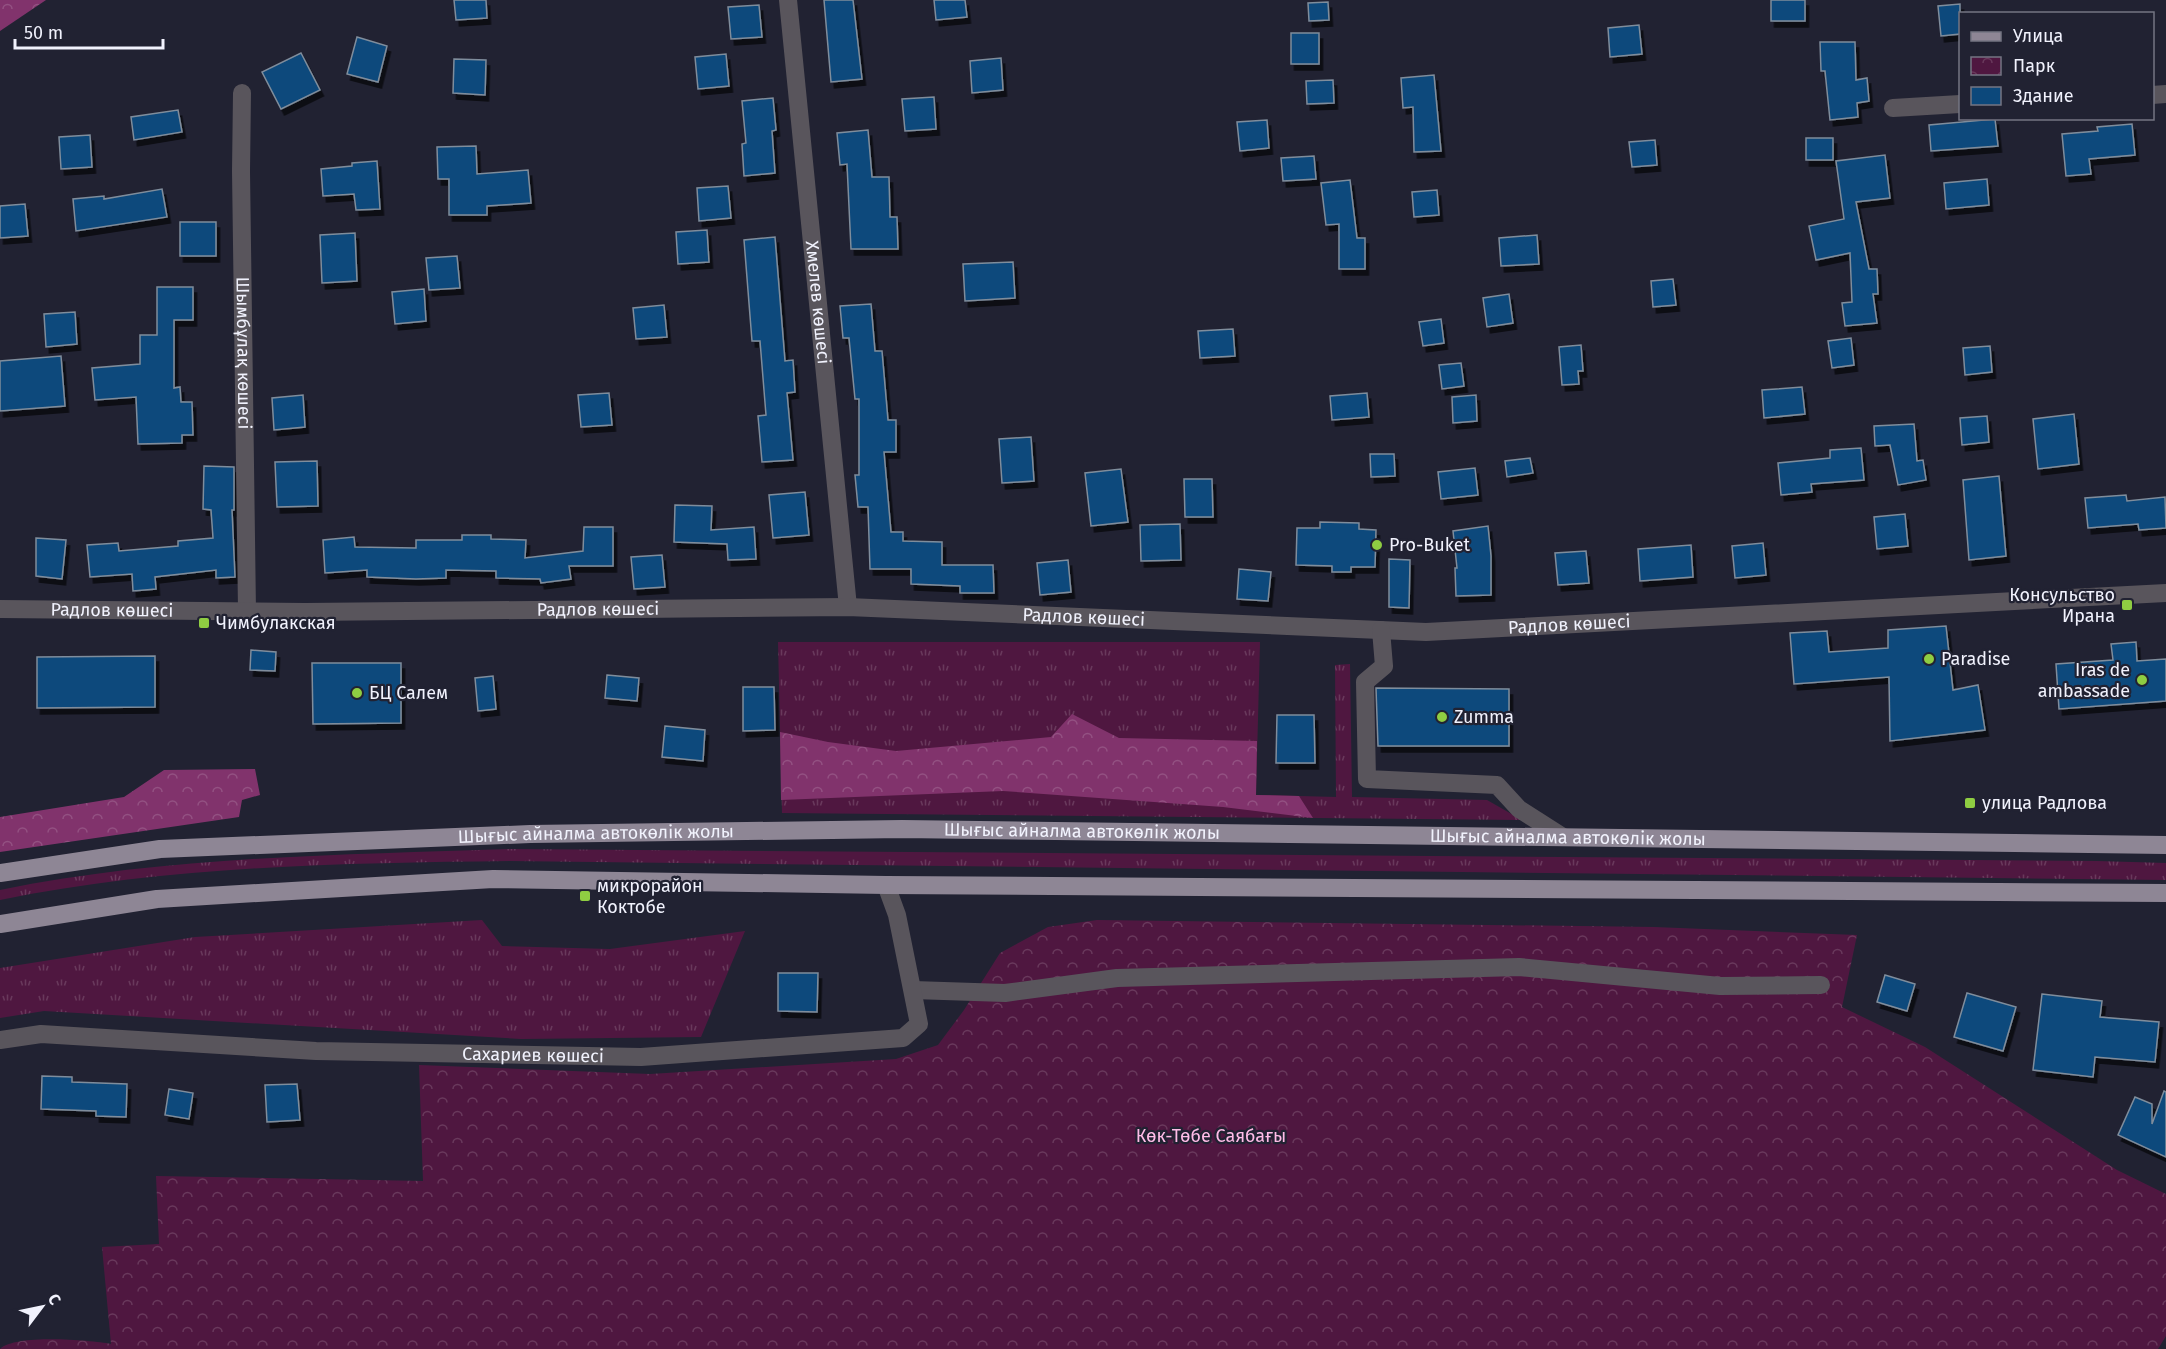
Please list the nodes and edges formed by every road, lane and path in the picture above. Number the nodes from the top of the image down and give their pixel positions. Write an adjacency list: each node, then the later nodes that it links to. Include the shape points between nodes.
1 (788, 0): 6 (street, Хмелев көшесі)
2 (242, 93): 8 (street, Шымбұлақ көшесі)
3 (1959, 104): 4 (street)
4 (1893, 108)
5 (2166, 593): 9 (street, Радлов көшесі, via 1426,632)
6 (848, 608): 8 (street, Радлов көшесі); 9 (street, Радлов көшесі)
7 (0, 609): 8 (street, Радлов көшесі)
8 (247, 611)
9 (1381, 630): 10 (street, via 1384,666 1365,682 1366,779 1497,784 1519,809)
10 (1563, 837): 11 (main road, Шығыс айналма автокөлік жолы); 12 (main road, Шығыс айналма автокөлік жолы, via 902,829 498,834 159,849)
11 (2166, 845)
12 (0, 873)
13 (886, 885): 14 (main road); 15 (main road, via 493,879 157,899); 17 (street, Сахариев көшесі, via 897,915)
14 (2166, 894)
15 (0, 924)
16 (1821, 985): 17 (street, via 1720,986 1519,967 1117,978 1005,993)
17 (913, 990): 18 (street, Сахариев көшесі, via 919,1024 903,1038 641,1057 316,1051 41,1034)
18 (0, 1040)

